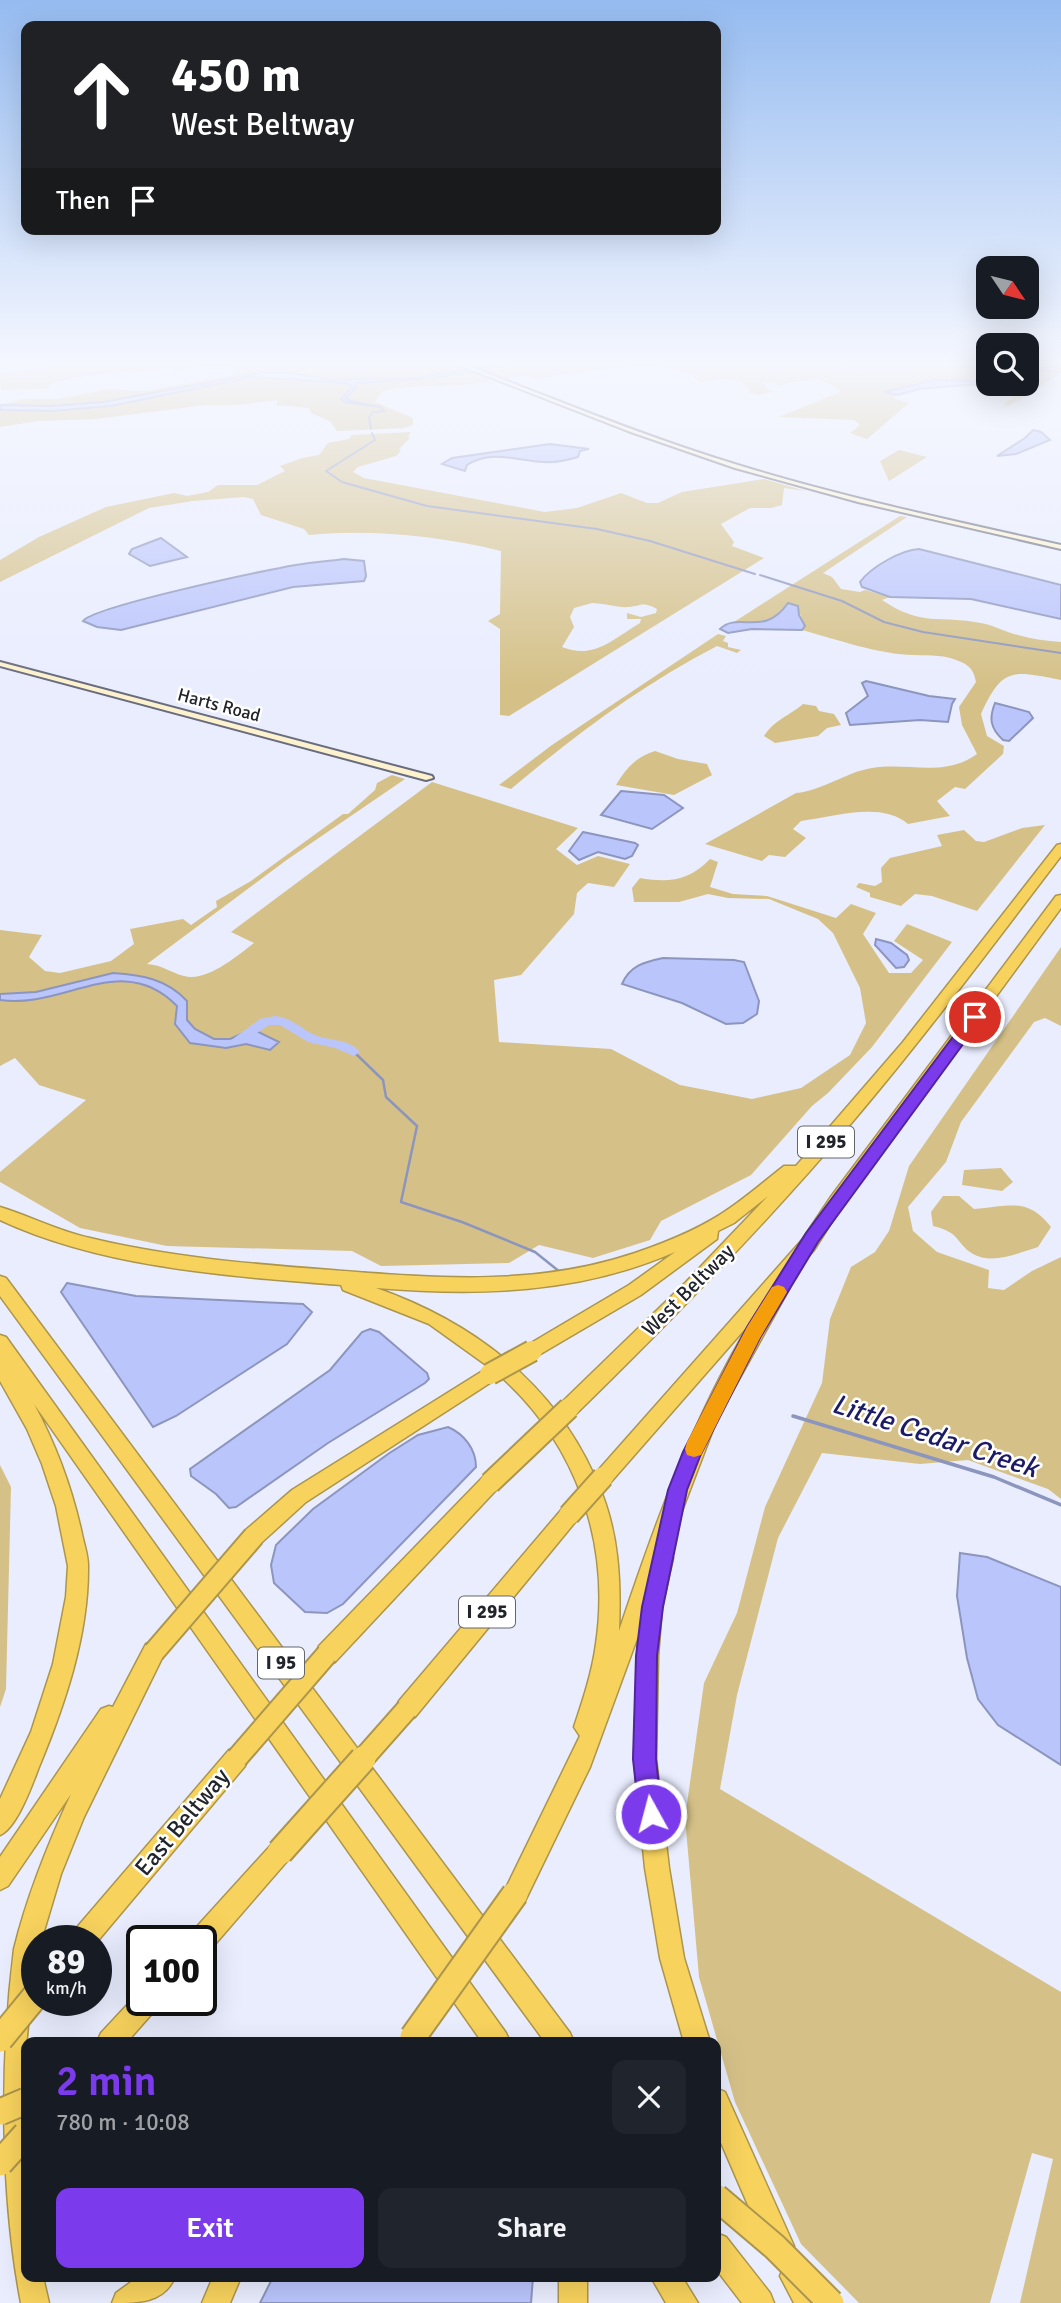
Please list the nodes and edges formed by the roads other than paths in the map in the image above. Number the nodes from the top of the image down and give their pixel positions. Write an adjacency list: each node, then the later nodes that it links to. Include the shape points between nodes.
1 (747, 469): 2 (street)
2 (1061, 547)
3 (0, 664): 4 (street, Harts Road)
4 (429, 778)
5 (1061, 848): 7 (highway, West Beltway / I 295)
6 (1061, 899): 10 (highway, I 295)
7 (886, 1072): 9 (highway, via 786,1174); 17 (highway, West Beltway / I 295, bridge, via 706,1275 490,1483)
8 (0, 1213): 11 (highway, via 36,1231 119,1253 277,1275)
9 (734, 1214): 11 (highway, via 673,1245 604,1269 536,1282 426,1285); 16 (highway, bridge, via 635,1290 490,1374 299,1496 254,1536)
10 (808, 1245): 15 (highway, via 754,1332 700,1434); 22 (highway, I 295, bridge)
11 (329, 1277): 18 (highway, via 431,1318 484,1350 532,1392 563,1431 591,1486 608,1562 608,1638 595,1695)
12 (0, 1283): 28 (highway, I 95)
13 (0, 1342): 27 (highway, I 95)
14 (0, 1365): 19 (highway, via 34,1418 62,1488 78,1563 72,1632 54,1698)
15 (677, 1490): 18 (highway, via 601,1713); 29 (highway, via 652,1607 645,1759 672,1958)
16 (154, 1651): 20 (highway); 37 (highway, via 96,1762 42,1895 27,1952 13,2058 13,2168)
17 (284, 1705): 21 (highway, East Beltway / I 295, bridge)
18 (554, 1819): 26 (highway, bridge, via 515,1894)
19 (0, 1823)
20 (0, 1878)
21 (96, 1925)
22 (215, 1925)
23 (21, 2013): 30 (highway, bridge)
24 (133, 2016): 25 (highway)
25 (114, 2037)
26 (413, 2037)
27 (493, 2037)
28 (557, 2037)
29 (696, 2037)
30 (0, 2039)
31 (21, 2103): 32 (highway, bridge)
32 (0, 2112)
33 (721, 2113): 50 (highway, via 798,2286)
34 (21, 2140): 35 (highway, bridge)
35 (0, 2163)
36 (721, 2201): 51 (highway, bridge)
37 (21, 2227)
38 (721, 2253): 49 (highway)
39 (30, 2282): 44 (highway)
40 (154, 2282): 45 (highway)
41 (225, 2282): 46 (highway)
42 (573, 2282): 47 (highway)
43 (669, 2282): 48 (highway)
44 (35, 2303)
45 (126, 2303)
46 (216, 2303)
47 (573, 2303)
48 (684, 2303)
49 (760, 2303)
50 (810, 2303)
51 (831, 2303)

